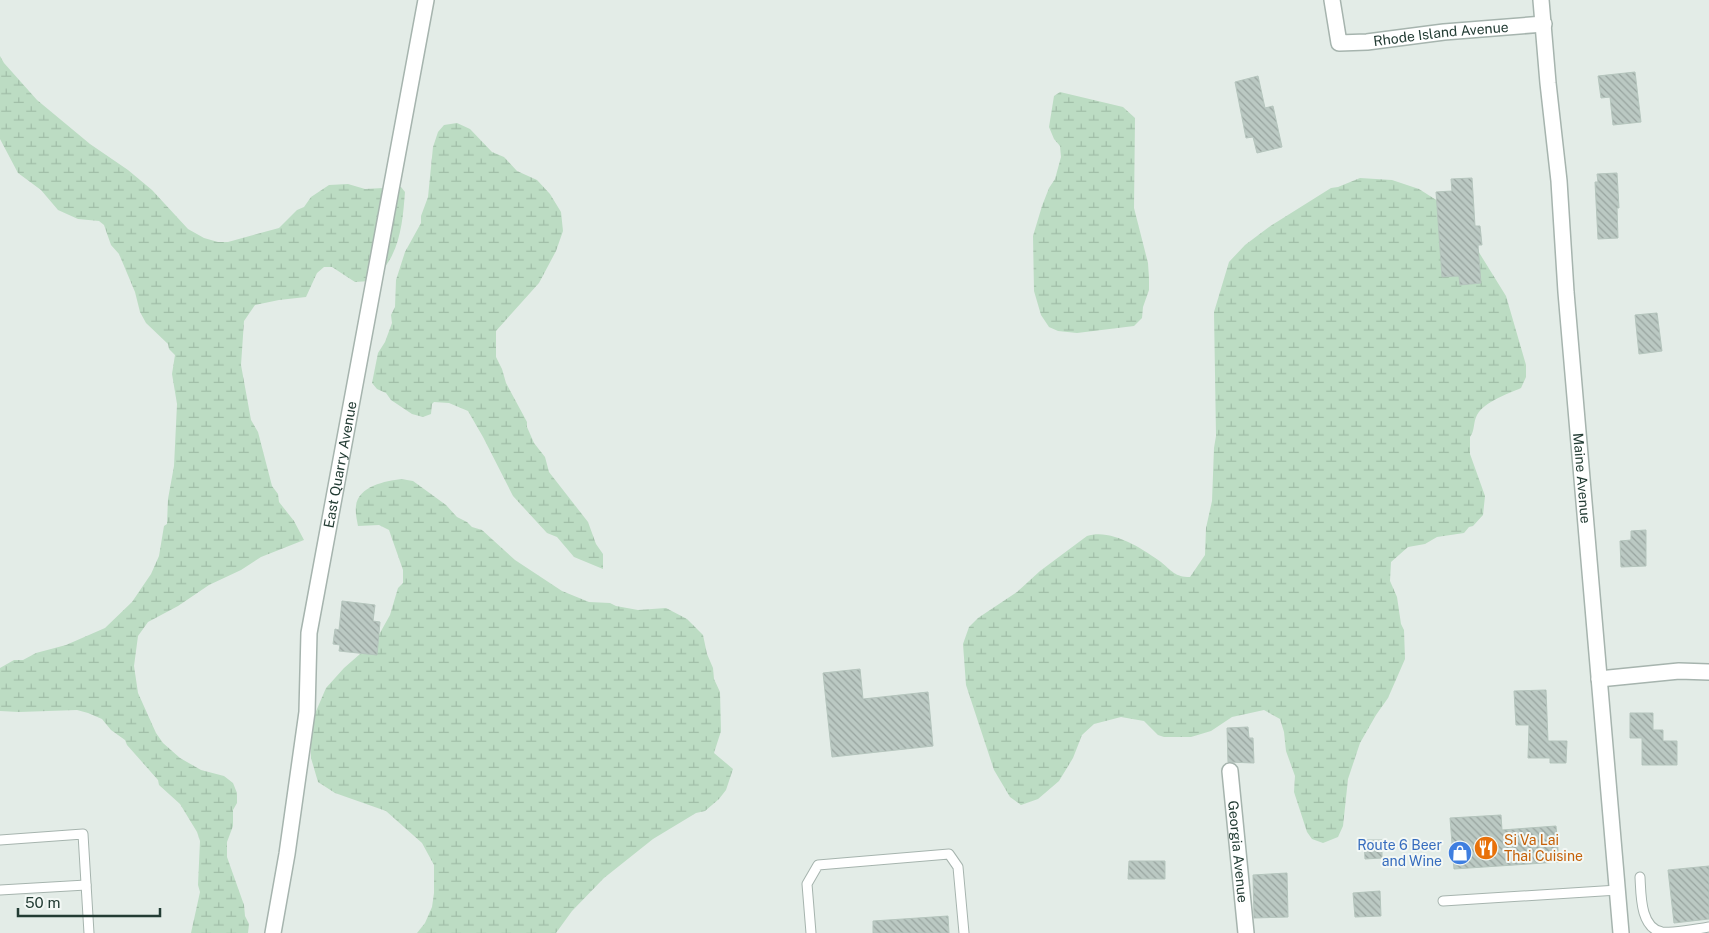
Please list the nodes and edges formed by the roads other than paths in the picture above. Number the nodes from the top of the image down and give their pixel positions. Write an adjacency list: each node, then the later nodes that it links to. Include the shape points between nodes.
1 (426, 0): 16 (street, East Quarry Avenue, via 308,633 307,712)
2 (1332, 0): 4 (street, Rhode Island Avenue, via 1339,43)
3 (1542, 0): 4 (street, Maine Avenue)
4 (1544, 24): 6 (street, Maine Avenue)
5 (1709, 672): 6 (street, via 1679,671)
6 (1599, 679): 12 (street, Maine Avenue)
7 (1230, 771): 19 (street, Georgia Avenue)
8 (0, 840): 10 (lane, via 83,834)
9 (1640, 877): 14 (lane, via 1643,912 1655,929 1662,932)
10 (86, 885): 11 (lane); 15 (lane)
11 (0, 890)
12 (1618, 890): 13 (lane); 20 (street, Maine Avenue)
13 (1443, 901)
14 (1709, 928)
15 (89, 933)
16 (273, 933)
17 (811, 933): 18 (lane, via 807,884 818,865 949,854 958,867)
18 (964, 933)
19 (1246, 933)
20 (1621, 933)

